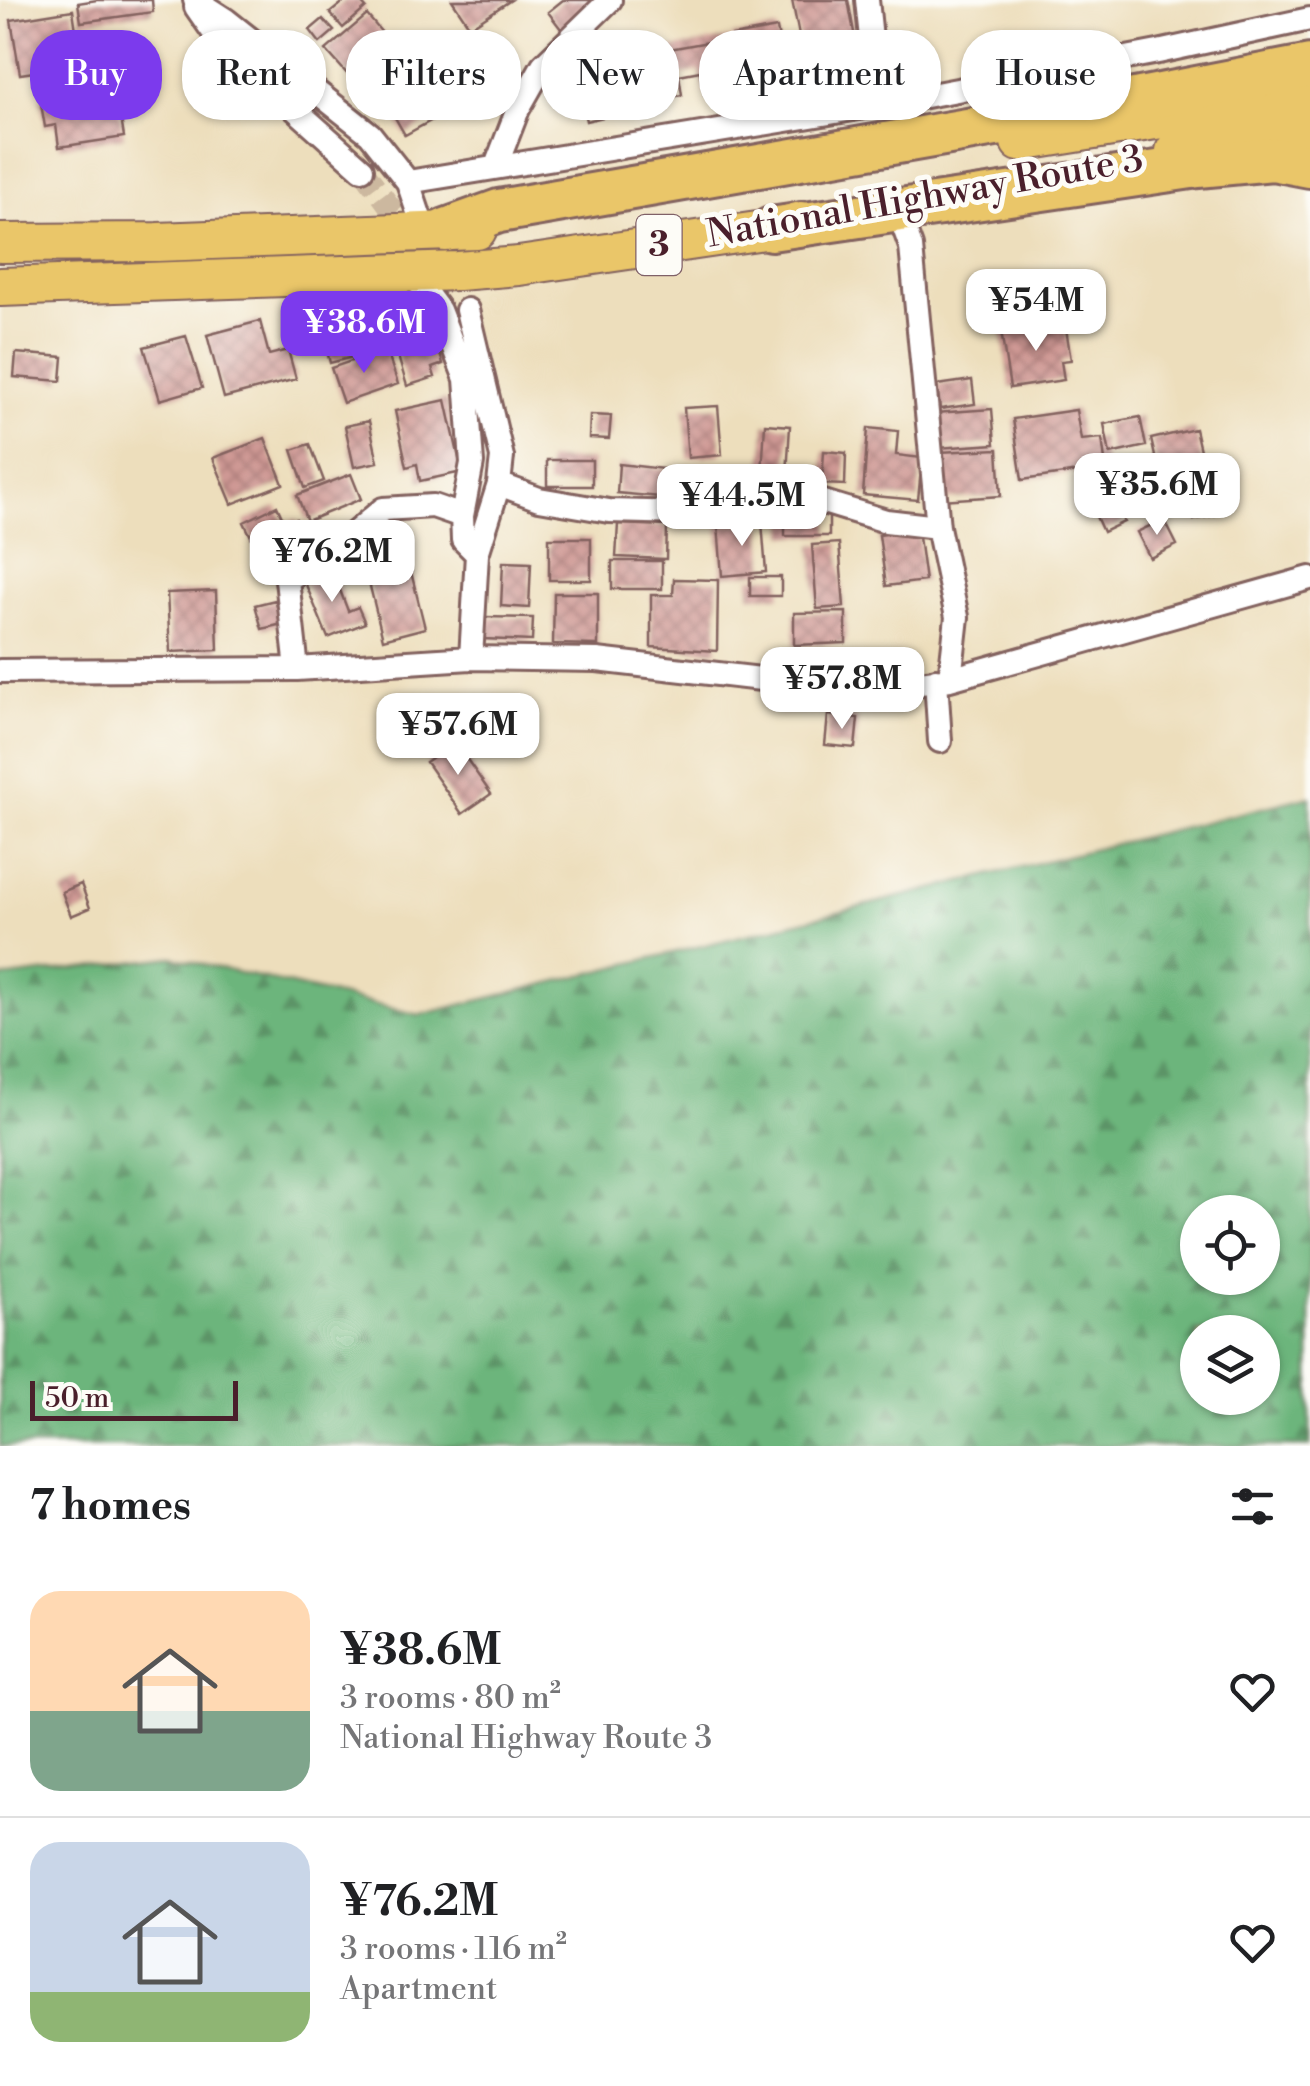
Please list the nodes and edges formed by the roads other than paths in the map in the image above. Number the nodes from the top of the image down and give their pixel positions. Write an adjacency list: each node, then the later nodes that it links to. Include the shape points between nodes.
1 (193, 0): 13 (street, via 221,43); 14 (street, via 370,134)
2 (610, 0): 11 (street, via 542,65)
3 (867, 0): 5 (street)
4 (1310, 19): 7 (street)
5 (870, 30)
6 (1310, 66): 17 (highway, via 499,211)
7 (941, 92)
8 (1310, 94): 17 (highway, National Highway Route 3 / 3, via 490,228)
9 (786, 120): 11 (street)
10 (1310, 127): 16 (highway, National Highway Route 3 / 3)
11 (496, 166): 14 (street)
12 (1310, 166): 15 (highway, via 1273,159 1198,166)
13 (362, 169)
14 (408, 182): 17 (street)
15 (898, 211): 16 (highway); 24 (street, via 911,247)
16 (771, 228): 19 (highway, National Highway Route 3 / 3, via 519,266)
17 (435, 230): 18 (highway, National Highway Route 3 / 3)
18 (0, 243)
19 (412, 274): 20 (highway, National Highway Route 3 / 3); 23 (street, via 439,310 466,379 472,462)
20 (0, 287)
21 (467, 310): 22 (street, via 502,457)
22 (499, 484): 24 (street, via 539,500 609,511 684,513 820,502); 25 (street)
23 (462, 516): 25 (street, via 464,540); 28 (street, via 433,506 382,509 287,580)
24 (938, 527): 30 (street, via 956,617)
25 (477, 554): 27 (street)
26 (1310, 578): 30 (street)
27 (471, 658): 28 (street); 30 (street, via 597,660 822,686)
28 (297, 670): 29 (street)
29 (0, 671)
30 (941, 684): 31 (street)
31 (940, 740)

